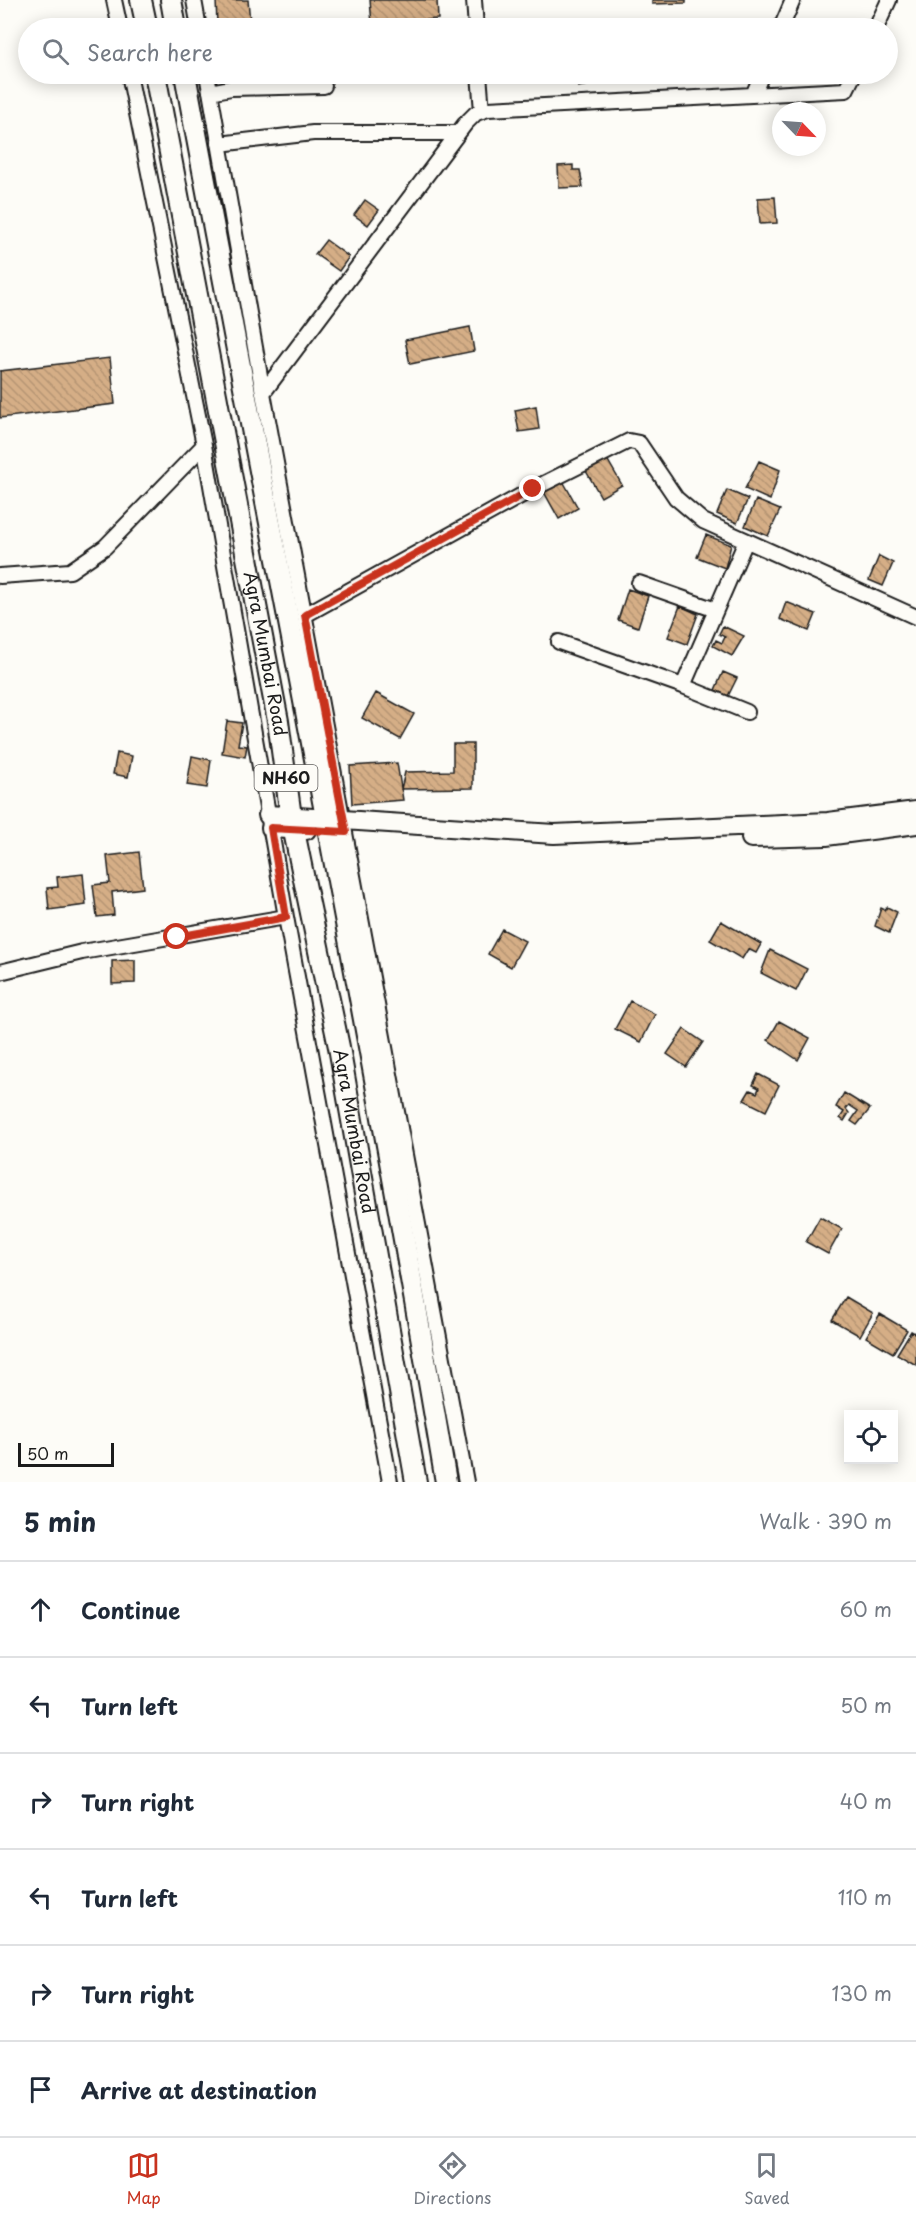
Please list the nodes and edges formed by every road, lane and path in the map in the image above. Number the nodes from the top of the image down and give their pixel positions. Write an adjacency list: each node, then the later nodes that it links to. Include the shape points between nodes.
1 (114, 0): 8 (street)
2 (141, 0): 9 (highway)
3 (171, 0): 10 (highway)
4 (194, 0): 11 (street)
5 (474, 0): 12 (street)
6 (793, 0): 13 (street)
7 (889, 0): 14 (street)
8 (118, 18)
9 (145, 18)
10 (174, 18)
11 (197, 18)
12 (475, 18)
13 (785, 18)
14 (881, 18)
15 (131, 84): 29 (street)
16 (157, 84): 41 (highway, Agra Mumbai Road / NH60, via 278,721)
17 (187, 84): 43 (highway, Agra Mumbai Road / NH60)
18 (209, 84): 23 (street)
19 (480, 84): 25 (street)
20 (758, 84): 24 (street)
21 (849, 84): 24 (street, via 846,90)
22 (324, 86): 23 (street)
23 (210, 92): 27 (street)
24 (753, 95): 25 (street)
25 (482, 111): 26 (street)
26 (458, 133): 27 (street, via 313,132); 28 (street)
27 (219, 144): 28 (street)
28 (263, 393): 34 (street)
29 (204, 446): 31 (street, via 105,547 70,571); 40 (street)
30 (746, 541): 33 (street); 34 (street, via 688,511 639,443 629,441 533,489); 35 (street)
31 (0, 576)
32 (639, 583): 33 (street)
33 (716, 610): 37 (street)
34 (305, 615): 43 (street)
35 (916, 618)
36 (559, 642): 37 (street)
37 (683, 686): 38 (street)
38 (747, 712)
39 (916, 811): 43 (main road, via 828,822 554,834)
40 (270, 821): 41 (main road); 44 (street)
41 (292, 823): 43 (main road); 47 (highway, Agra Mumbai Road / NH60, via 339,1047)
42 (916, 824): 43 (main road, via 826,836 552,844)
43 (337, 826): 48 (highway, Agra Mumbai Road / NH60); 49 (street)
44 (286, 917): 45 (street, via 82,952); 46 (street)
45 (0, 972)
46 (390, 1482)
47 (416, 1482)
48 (446, 1482)
49 (466, 1482)

